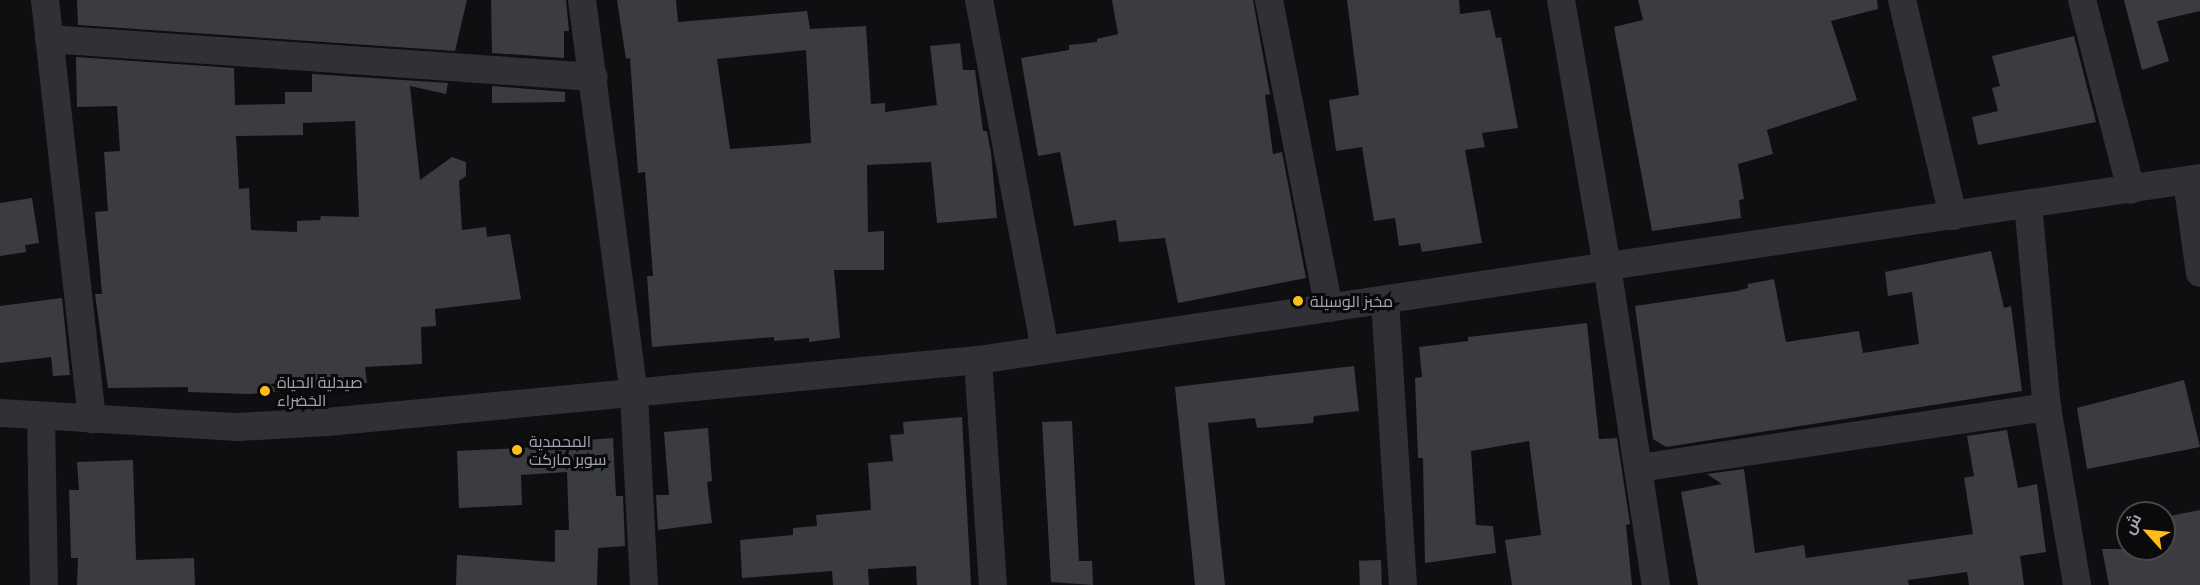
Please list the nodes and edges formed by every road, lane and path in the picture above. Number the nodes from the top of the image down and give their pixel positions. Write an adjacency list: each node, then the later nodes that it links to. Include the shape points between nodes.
1 (45, 0): 8 (street)
2 (582, 0): 9 (street)
3 (979, 0): 18 (street)
4 (1269, 0): 17 (street)
5 (1561, 0): 14 (street)
6 (1902, 0): 13 (street)
7 (2082, 0): 11 (street)
8 (49, 39): 9 (street); 24 (street)
9 (594, 77): 20 (street)
10 (2193, 179): 11 (street); 15 (street)
11 (2131, 190): 12 (street)
12 (2028, 204): 13 (street); 21 (street)
13 (1953, 216): 14 (street)
14 (1607, 266): 16 (street); 25 (street)
15 (2200, 273)
16 (1385, 300): 17 (street); 29 (street)
17 (1329, 308): 18 (street)
18 (1045, 350): 19 (street)
19 (978, 360): 20 (street); 28 (street)
20 (634, 395): 24 (street, via 380,419 238,427); 27 (street)
21 (2047, 407): 25 (street); 31 (street)
22 (0, 413): 23 (street)
23 (41, 417): 24 (street); 26 (street)
24 (92, 419)
25 (1639, 468): 30 (street)
26 (45, 585)
27 (644, 585)
28 (993, 585)
29 (1403, 585)
30 (1656, 585)
31 (2077, 585)

